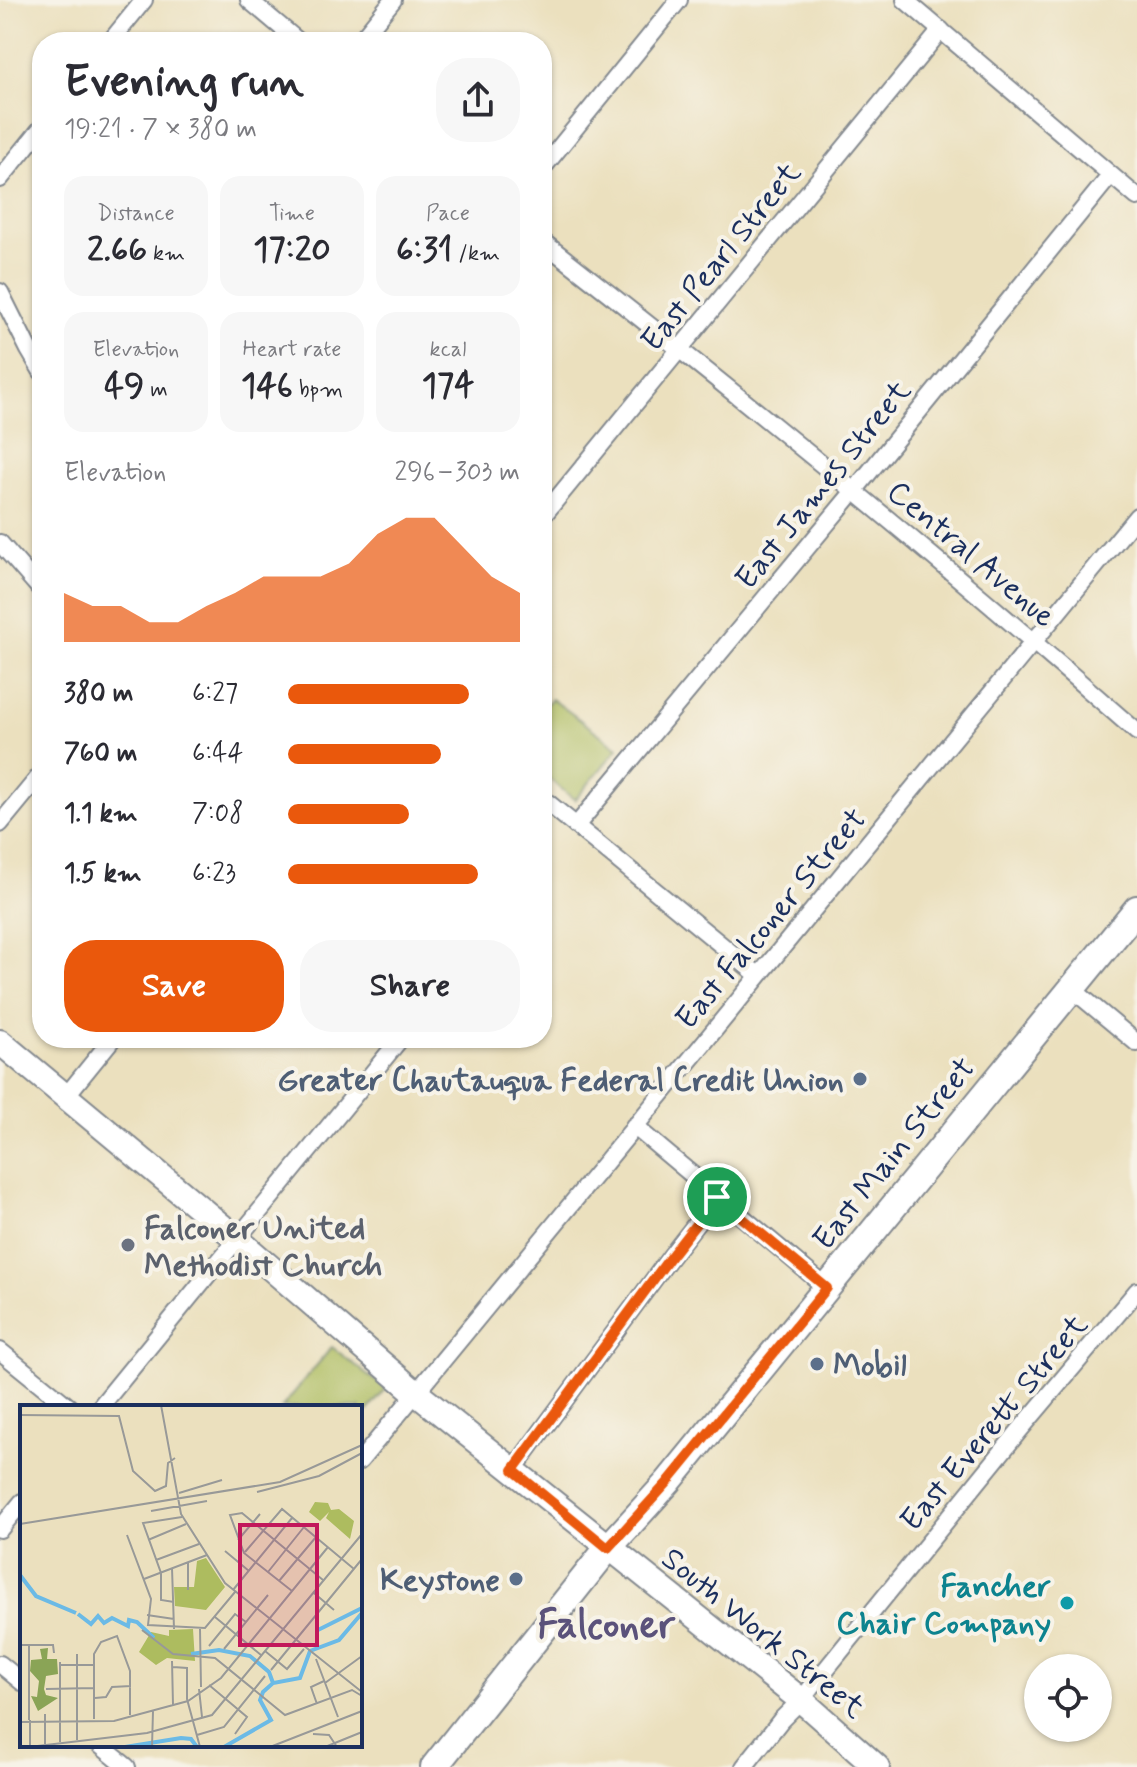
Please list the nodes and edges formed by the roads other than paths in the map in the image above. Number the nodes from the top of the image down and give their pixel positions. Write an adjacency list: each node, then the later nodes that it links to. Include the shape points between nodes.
1 (144, 0): 7 (street)
2 (249, 0): 8 (street)
3 (393, 0): 9 (street)
4 (679, 0): 11 (street)
5 (905, 0): 6 (street)
6 (941, 30): 12 (street); 17 (street, East Pearl Street)
7 (118, 32)
8 (287, 32)
9 (367, 32)
10 (32, 139): 13 (street)
11 (552, 157)
12 (1110, 176): 14 (street); 19 (street, East James Street)
13 (0, 179)
14 (1137, 197)
15 (552, 249): 17 (street, Central Avenue)
16 (0, 292): 18 (street)
17 (680, 348): 19 (street, Central Avenue); 20 (street, East Pearl Street)
18 (32, 355)
19 (854, 491): 24 (street, Central Avenue); 29 (street, East James Street)
20 (552, 505)
21 (1137, 516): 24 (street, East Falconer Street)
22 (0, 543): 23 (street)
23 (32, 580)
24 (1034, 642): 25 (street, Central Avenue); 31 (street, East Falconer Street)
25 (1137, 732)
26 (32, 785): 28 (street)
27 (552, 806): 29 (street)
28 (0, 824)
29 (576, 826): 31 (street)
30 (1137, 909): 32 (main road, East Main Street)
31 (758, 975): 38 (street, East Falconer Street)
32 (1071, 988): 34 (street); 41 (main road, East Main Street)
33 (0, 1042): 37 (street, South Work Street)
34 (1137, 1043)
35 (105, 1048): 37 (street)
36 (393, 1048): 40 (street)
37 (66, 1096): 40 (street, South Work Street)
38 (634, 1126): 39 (street); 44 (street, East Falconer Street)
39 (717, 1197): 41 (street); 48 (street)
40 (237, 1239): 44 (street, South Work Street); 46 (street)
41 (827, 1288): 51 (main road, East Main Street)
42 (1137, 1291): 54 (street, East Everett Street)
43 (0, 1351): 45 (street)
44 (416, 1393): 47 (street, East Falconer Street); 48 (street, South Work Street)
45 (67, 1405)
46 (102, 1405)
47 (362, 1459)
48 (513, 1470): 51 (street, South Work Street)
49 (20, 1504): 50 (street)
50 (0, 1529)
51 (608, 1548): 54 (street, South Work Street); 57 (main road, East Main Street)
52 (0, 1664): 53 (street)
53 (20, 1680)
54 (801, 1700): 58 (street, East Everett Street); 59 (street, South Work Street)
55 (102, 1747): 56 (street)
56 (118, 1764)
57 (434, 1767)
58 (744, 1767)
59 (877, 1767)

